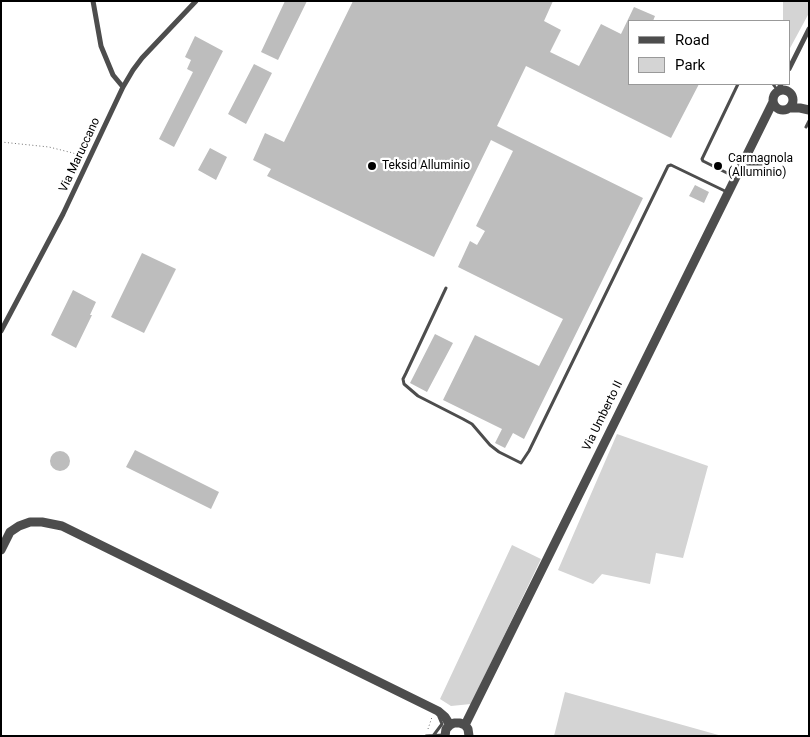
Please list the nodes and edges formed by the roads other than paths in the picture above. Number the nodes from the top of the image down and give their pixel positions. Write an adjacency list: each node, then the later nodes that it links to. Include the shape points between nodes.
1 (93, 1): 7 (street, via 102,46 113,75)
2 (196, 1): 7 (street, Via Maruccano, via 142,58)
3 (809, 29): 4 (street)
4 (790, 66)
5 (738, 85): 15 (lane, via 702,159)
6 (780, 86): 8 (street, via 791,93); 9 (street, via 773,96)
7 (123, 87): 18 (street, Via Maruccano, via 63,214)
8 (792, 104): 9 (street, via 784,111); 10 (street)
9 (775, 106): 13 (street, Via Umberto II)
10 (806, 108)
11 (809, 121): 12 (lane)
12 (806, 127)
13 (742, 164): 14 (lane); 15 (street, Via Umberto II)
14 (762, 164)
15 (735, 177): 16 (street, Via Umberto II)
16 (728, 192): 17 (lane, via 668,166 530,451 521,463 490,445 472,424 418,396 404,384 403,379); 22 (street, Via Umberto II)
17 (446, 288)
18 (1, 331)
19 (1, 550): 20 (street, via 10,532 19,526 42,522 62,526)
20 (435, 713): 21 (street, via 445,717); 25 (lane, via 442,724)
21 (450, 725): 22 (street, via 460,723); 23 (street)
22 (469, 732)
23 (445, 735): 25 (lane)
24 (427, 736): 25 (lane)
25 (433, 736)

